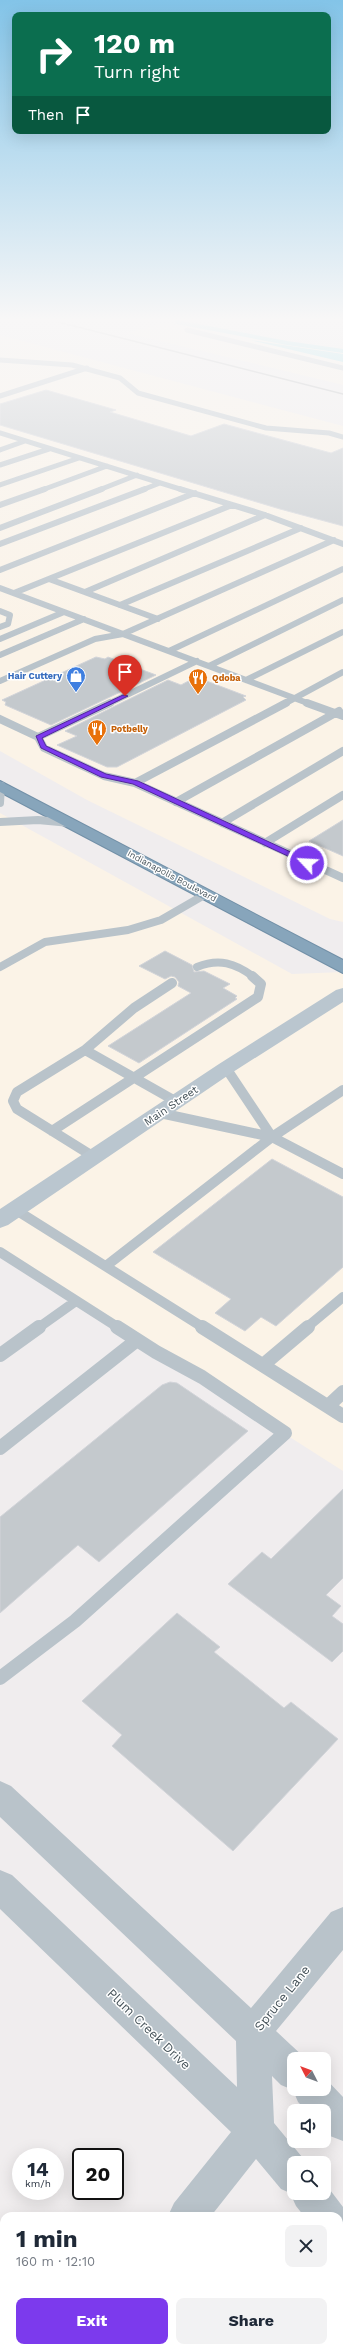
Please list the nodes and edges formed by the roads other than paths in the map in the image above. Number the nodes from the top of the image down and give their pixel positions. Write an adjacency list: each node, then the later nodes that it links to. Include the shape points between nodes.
1 (313, 432): 3 (lane)
2 (0, 433): 4 (lane)
3 (343, 437)
4 (25, 441): 5 (lane); 6 (lane)
5 (49, 449): 7 (lane); 8 (lane)
6 (0, 450)
7 (79, 458): 9 (lane); 12 (lane)
8 (0, 465)
9 (107, 466): 10 (lane); 14 (lane)
10 (137, 475): 11 (lane); 17 (lane)
11 (160, 483): 13 (lane); 20 (lane)
12 (0, 485)
13 (195, 493): 15 (lane); 23 (lane)
14 (0, 505)
15 (232, 505): 16 (lane); 24 (lane)
16 (265, 515): 18 (lane); 26 (lane)
17 (0, 528)
18 (301, 528): 19 (lane); 29 (lane)
19 (334, 540): 21 (lane); 32 (lane)
20 (0, 544)
21 (343, 544)
22 (343, 569): 38 (lane)
23 (0, 570)
24 (49, 579): 26 (lane); 27 (lane)
25 (0, 588): 27 (lane)
26 (85, 592): 29 (lane)
27 (14, 593): 31 (lane)
28 (343, 600): 41 (lane)
29 (120, 605): 32 (lane)
30 (0, 611): 34 (lane, via 10,615 8,624)
31 (64, 612): 33 (lane); 37 (lane)
32 (158, 618): 36 (lane)
33 (84, 619): 36 (lane); 39 (lane)
34 (0, 627)
35 (343, 632): 43 (lane)
36 (123, 634): 38 (lane); 44 (lane, via 94,639)
37 (0, 639)
38 (169, 651): 40 (lane)
39 (0, 655)
40 (197, 661): 41 (lane); 48 (lane)
41 (209, 666): 43 (lane)
42 (343, 672): 45 (lane)
43 (246, 680): 45 (lane)
44 (0, 681)
45 (295, 698): 46 (lane); 50 (lane)
46 (341, 713): 53 (lane)
47 (0, 719): 48 (lane)
48 (38, 737): 50 (lane, via 44,748 104,776)
49 (343, 751): 57 (lane)
50 (135, 783): 53 (lane)
51 (1, 786): 54 (lane); 56 (highway, Indianapolis Boulevard)
52 (343, 795): 58 (lane)
53 (176, 802): 57 (lane)
54 (0, 803)
55 (0, 822): 56 (lane, via 38,820)
56 (70, 823): 60 (highway, Indianapolis Boulevard)
57 (222, 823): 58 (lane)
58 (265, 843): 59 (lane)
59 (343, 878)
60 (206, 894): 61 (lane, via 161,920 128,930 46,942); 63 (highway, Indianapolis Boulevard)
61 (0, 967)
62 (197, 967): 68 (lane, via 208,961 224,961 245,969 261,984 258,997)
63 (343, 967)
64 (172, 983): 66 (lane, via 134,1008)
65 (343, 994): 67 (street, Main Street)
66 (85, 1050): 68 (lane); 71 (lane, via 17,1092 13,1101 17,1109)
67 (226, 1068): 70 (street, Main Street); 72 (lane)
68 (134, 1077): 70 (lane); 71 (lane)
69 (343, 1090): 72 (lane)
70 (168, 1107): 72 (lane); 73 (street, Main Street)
71 (52, 1131): 73 (lane)
72 (272, 1137): 74 (lane); 77 (lane)
73 (94, 1157): 75 (street, Main Street)
74 (343, 1174)
75 (8, 1215): 77 (lane)
76 (0, 1252): 79 (lane)
77 (106, 1266): 82 (lane)
78 (343, 1297): 82 (lane)
79 (76, 1301): 80 (lane); 81 (lane)
80 (137, 1340): 86 (lane); 87 (lane, via 202,1377 285,1432 75,1621)
81 (0, 1355)
82 (263, 1365): 84 (lane)
83 (343, 1392): 84 (lane)
84 (328, 1406): 85 (lane)
85 (343, 1416)
86 (0, 1448)
87 (0, 1678)
88 (0, 1796): 91 (street)
89 (0, 1886): 95 (street, Plum Creek Drive)
90 (343, 1924): 91 (street, Spruce Lane)
91 (253, 2032): 92 (street); 95 (street, Spruce Lane)
92 (287, 2065)
93 (318, 2096): 94 (street)
94 (343, 2123)
95 (256, 2130): 96 (street, Plum Creek Drive); 98 (street)
96 (287, 2168)
97 (315, 2200): 99 (street)
98 (190, 2212)
99 (325, 2212)

